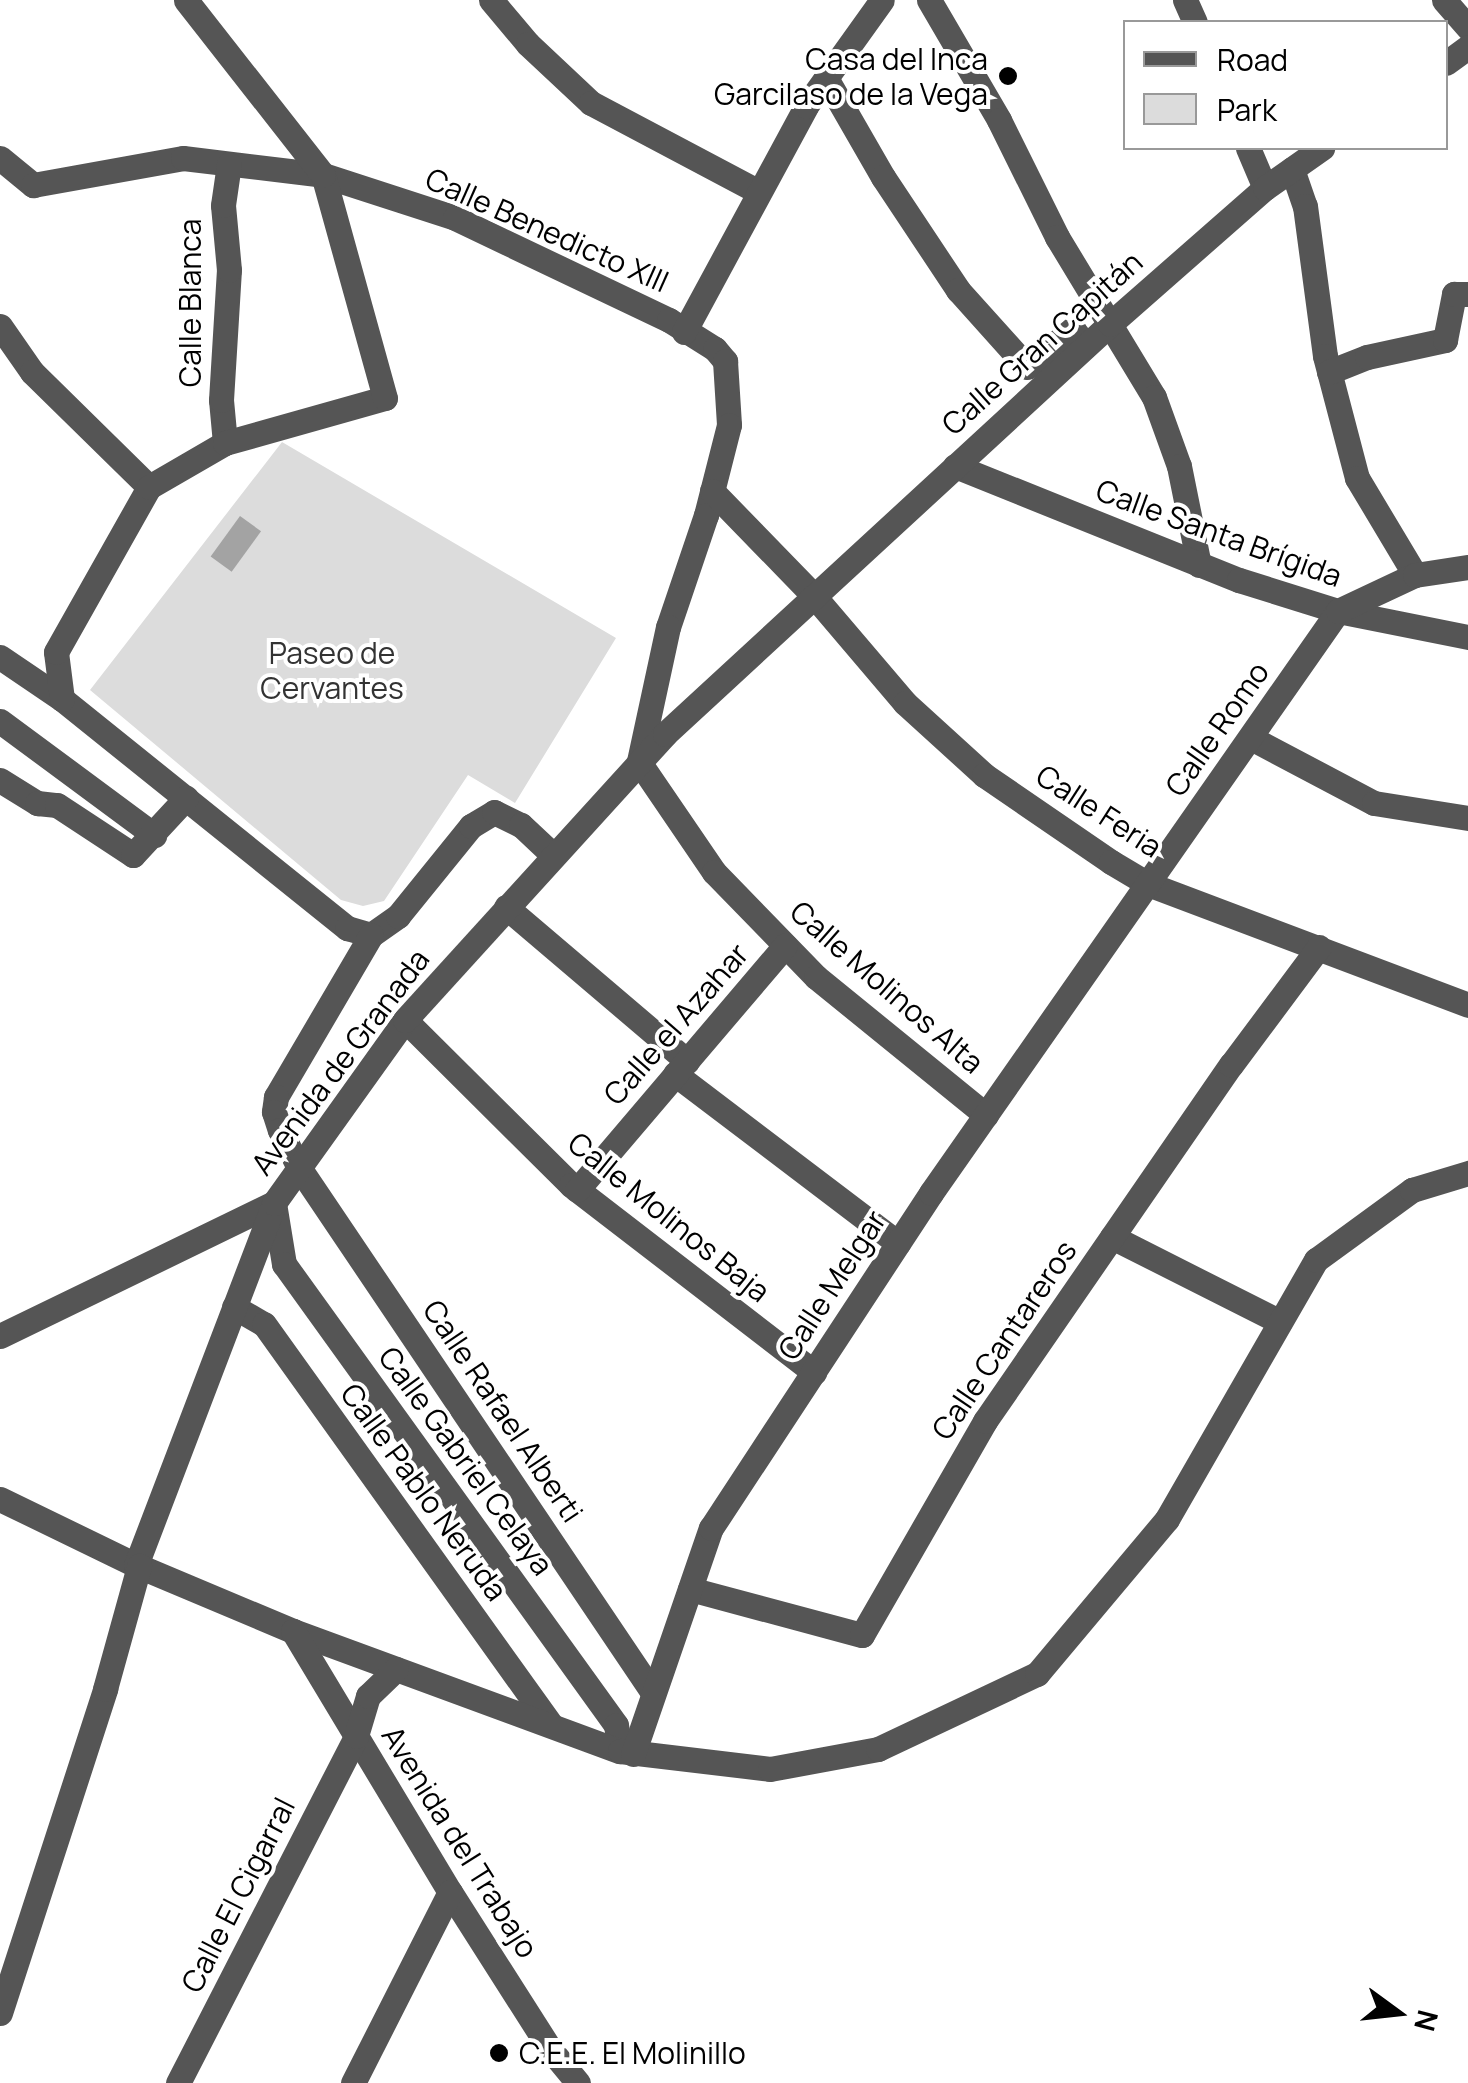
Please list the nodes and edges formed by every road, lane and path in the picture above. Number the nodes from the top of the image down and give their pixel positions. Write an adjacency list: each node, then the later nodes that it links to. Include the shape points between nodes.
1 (186, 0): 13 (street)
2 (491, 0): 15 (street, via 591,104)
3 (882, 0): 7 (street)
4 (929, 0): 17 (street)
5 (1444, 0): 6 (street)
6 (1468, 28)
7 (826, 78): 15 (street); 20 (street, via 882,178 958,290 1027,367 1073,329)
8 (1249, 150): 14 (street)
9 (1319, 150): 12 (street, Calle Gran Capitán)
10 (0, 158): 11 (street, Calle Benedicto XIII, via 34,185 183,158)
11 (229, 164): 13 (street, Calle Benedicto XIII); 22 (street, Calle Blanca, via 223,204 229,270)
12 (1292, 169): 14 (street, Calle Gran Capitán); 21 (street, via 1304,206)
13 (323, 174): 19 (street, Calle Benedicto XIII, via 456,218); 22 (street, via 384,398)
14 (1265, 188): 17 (street, Calle Gran Capitán)
15 (758, 192): 19 (street)
16 (1468, 294): 21 (street, via 1454,294 1445,340)
17 (1110, 324): 20 (street, Calle Gran Capitán); 26 (street, via 1154,397 1179,466)
18 (0, 326): 24 (street, via 32,372)
19 (684, 332): 25 (street, Calle Benedicto XIII, via 725,361 729,425)
20 (1086, 346): 23 (street, Calle Gran Capitán)
21 (1329, 372): 28 (street, via 1358,478)
22 (224, 443): 24 (street)
23 (955, 466): 26 (street, Calle Santa Brígida); 29 (street, Calle Gran Capitán)
24 (148, 487): 33 (street, via 56,652)
25 (712, 491): 29 (street, Calle Feria); 36 (street, via 668,627)
26 (1198, 565): 30 (street, Calle Santa Brígida)
27 (1468, 566): 28 (street)
28 (1414, 575): 30 (street)
29 (814, 596): 36 (street, Calle Gran Capitán); 42 (street, Calle Feria, via 904,703 984,775)
30 (1338, 611): 31 (street, Calle Santa Brígida); 35 (street, Calle Romo)
31 (1468, 637)
32 (0, 658): 33 (street)
33 (62, 699): 38 (street)
34 (0, 721): 40 (street)
35 (1251, 738): 39 (street, via 1374,803); 42 (street, Calle Romo)
36 (638, 762): 41 (street, Avenida de Granada); 45 (street, Calle Molinos Alta, via 714,872)
37 (0, 780): 40 (street, via 36,803 57,805 132,855)
38 (186, 798): 40 (street); 44 (street, via 347,928)
39 (1468, 818)
40 (154, 835)
41 (553, 854): 43 (street, Avenida de Granada); 44 (street, via 494,812 471,826 398,916)
42 (1148, 884): 46 (street, Calle Feria); 50 (street, Calle Melgar)
43 (506, 908): 48 (street, Avenida de Granada); 49 (street)
44 (371, 935): 51 (street, Calle Rafael Alberti, via 276,1097 274,1112)
45 (786, 946): 49 (street, Calle el Azahar); 50 (street, Calle Molinos Alta)
46 (1319, 947): 47 (street, Calle Feria); 55 (street, Calle Cantareros)
47 (1468, 1005)
48 (406, 1020): 51 (street, Avenida de Granada); 53 (street, Calle Molinos Baja)
49 (681, 1068): 53 (street, Calle el Azahar); 56 (street)
50 (986, 1115): 56 (street, Calle Melgar)
51 (298, 1166): 54 (street, Avenida de Granada); 66 (street, Calle Rafael Alberti)
52 (1468, 1173): 58 (street, via 1412,1190 1316,1260)
53 (576, 1190): 60 (street, Calle Molinos Baja)
54 (274, 1203): 57 (street, Avenida de Granada); 59 (street); 69 (street, Calle Gabriel Celaya, via 284,1264 616,1726)
55 (1112, 1237): 58 (street); 63 (street, Calle Cantareros, via 985,1421 862,1635)
56 (898, 1244): 60 (street, Calle Melgar)
57 (234, 1307): 62 (street, Avenida de Granada); 67 (street, Calle Pablo Neruda, via 264,1324)
58 (1280, 1322): 69 (street, via 1166,1519 1037,1674 878,1750 770,1769)
59 (0, 1336)
60 (814, 1372): 63 (street, Calle Melgar, via 711,1528)
61 (0, 1499): 62 (street)
62 (138, 1566): 64 (street); 71 (street, Avenida de Granada)
63 (690, 1589): 66 (street, Calle Melgar)
64 (293, 1631): 65 (street); 68 (street, Avenida del Trabajo)
65 (396, 1669): 67 (street); 68 (street, Calle El Cigarral, via 368,1696)
66 (654, 1693): 69 (street, Calle Melgar)
67 (551, 1725): 69 (street)
68 (356, 1736): 70 (street, Avenida del Trabajo); 73 (street, Calle El Cigarral)
69 (626, 1752)
70 (450, 1892): 74 (street); 75 (street, Avenida del Trabajo)
71 (11, 1946): 72 (street, Avenida de Granada)
72 (0, 2013)
73 (178, 2083)
74 (352, 2083)
75 (578, 2083)

